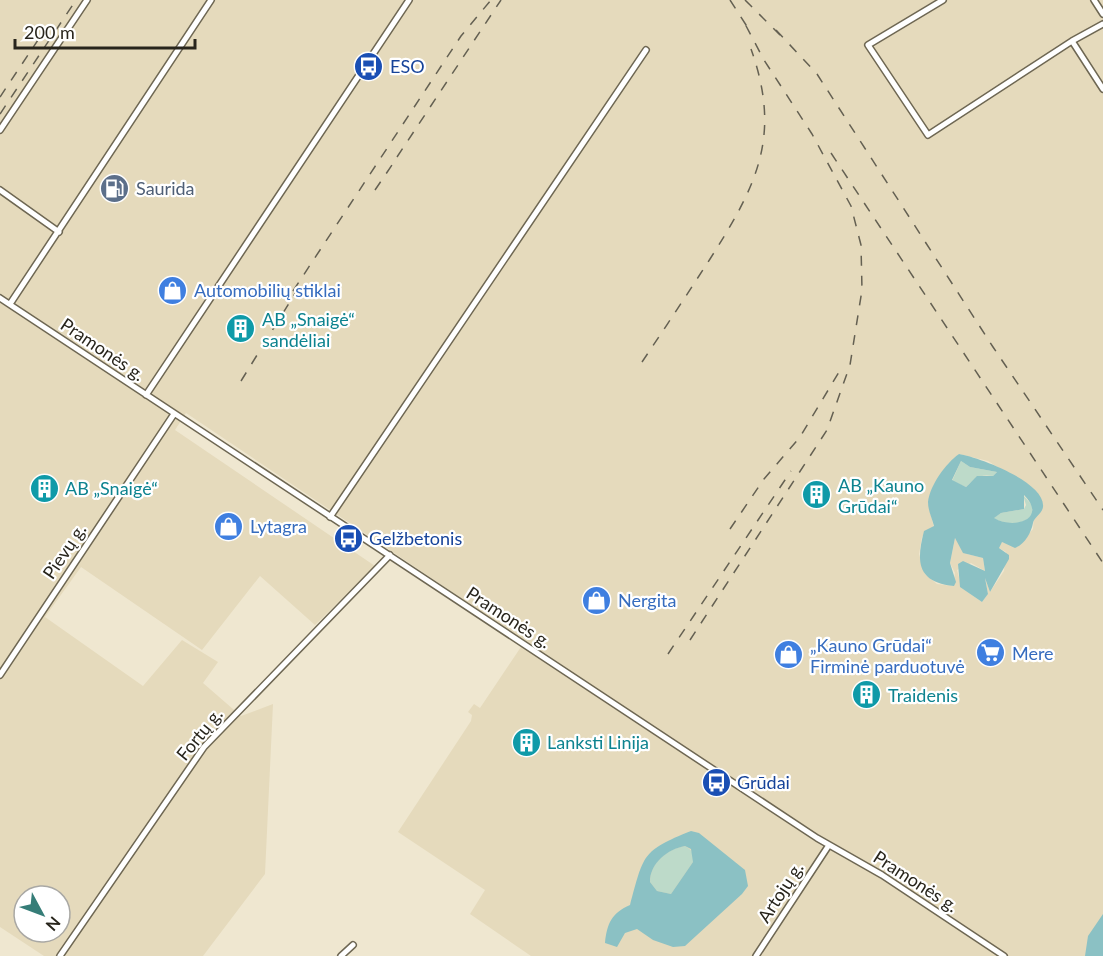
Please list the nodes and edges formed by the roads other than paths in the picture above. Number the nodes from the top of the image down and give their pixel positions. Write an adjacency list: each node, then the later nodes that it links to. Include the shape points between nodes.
1 (87, 0): 11 (street)
2 (211, 0): 13 (street)
3 (409, 0): 16 (street)
4 (943, 0): 8 (street, via 868,45 928,135)
5 (1094, 0): 6 (street)
6 (1103, 14)
7 (1103, 24): 8 (street)
8 (1072, 41): 10 (street)
9 (646, 50): 18 (street)
10 (1103, 88)
11 (0, 130)
12 (0, 190): 13 (street)
13 (59, 232): 15 (street)
14 (0, 298): 15 (street, Pramonės g.)
15 (10, 304): 16 (street, Pramonės g.)
16 (146, 395): 17 (street, Pramonės g.)
17 (174, 414): 18 (street, Pramonės g.); 20 (street, Pievų g.)
18 (330, 517): 19 (street, Pramonės g.)
19 (390, 555): 21 (street, Pramonės g.); 23 (street, Fortų g., via 204,747)
20 (0, 675)
21 (829, 845): 25 (street, Artojų g.); 26 (street, Pramonės g., via 882,875)
22 (353, 945): 24 (street)
23 (60, 956)
24 (341, 956)
25 (756, 956)
26 (1004, 956)

